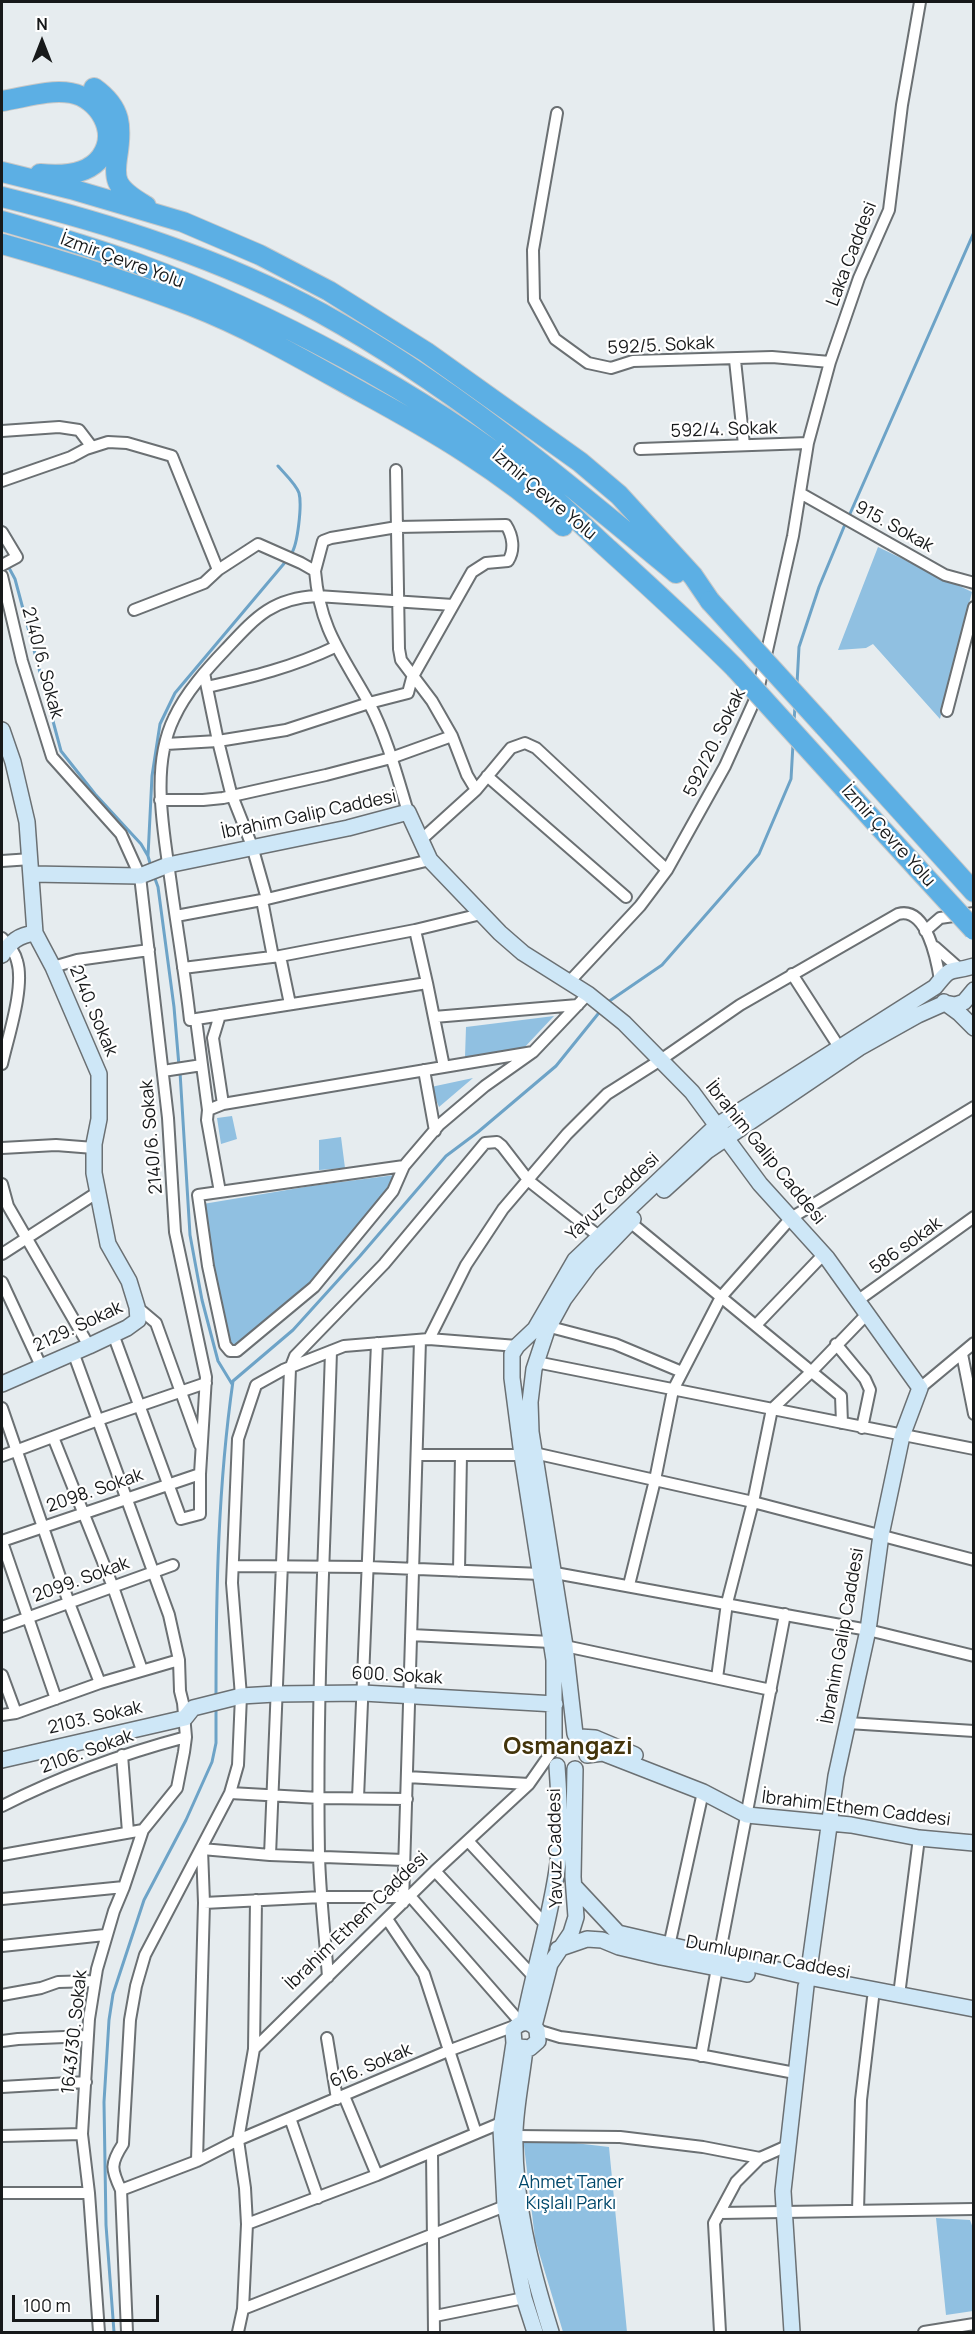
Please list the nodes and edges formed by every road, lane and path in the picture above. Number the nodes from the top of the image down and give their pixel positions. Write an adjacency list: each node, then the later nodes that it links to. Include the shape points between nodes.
1 (920, 2): 11 (street, Laka Caddesi, via 889,210 859,278)
2 (2, 87): 7 (highway, via 63,81 82,83 102,94 121,125 118,182 133,198)
3 (2, 101): 5 (highway, via 72,93 92,103 105,120 108,133 100,158 80,171)
4 (557, 113): 10 (street, 592/5. Sokak, via 532,250 534,300 555,339 588,363 611,368 633,361)
5 (2, 171): 7 (highway)
6 (2, 197): 28 (highway, İzmir Çevre Yolu, via 190,254 321,313 430,380 505,433)
7 (164, 216): 28 (highway, via 260,255 329,291 426,352 580,462 618,495)
8 (2, 221): 33 (highway, İzmir Çevre Yolu, via 137,263 225,299 360,366 472,437 537,484)
9 (2, 244): 33 (highway, via 111,276 194,307 426,427 525,492 592,551)
10 (735, 360): 11 (street, 592/5. Sokak, via 772,357); 14 (street)
11 (830, 362): 13 (street, Laka Caddesi)
12 (2, 431): 15 (street, via 59,427 80,430)
13 (808, 443): 14 (street, 592/4. Sokak); 19 (street, 592/20. Sokak)
14 (744, 445): 16 (street, 592/4. Sokak)
15 (92, 447): 18 (street); 23 (street, via 108,442 127,443 172,456)
16 (640, 449)
17 (396, 470): 20 (street)
18 (2, 481)
19 (800, 493): 26 (street, 915. Sokak, via 945,575); 56 (street, 592/20. Sokak, via 757,695 729,757)
20 (397, 527): 24 (street, via 323,542); 29 (street); 30 (street, via 506,525 512,537 508,561 486,563 472,572)
21 (2, 532): 22 (street, via 17,557)
22 (2, 565)
23 (218, 570): 24 (street, via 258,544); 32 (street, via 204,583)
24 (315, 572): 27 (street)
25 (2, 576): 57 (street, 2140/6. Sokak, via 22,661 52,757 121,834)
26 (974, 583)
27 (317, 596): 29 (street); 34 (street); 35 (street, via 296,597 272,606 248,625)
28 (711, 601): 58 (highway, İzmir Çevre Yolu, bridge)
29 (399, 602): 30 (street); 36 (street, via 399,649)
30 (453, 605): 36 (street)
31 (974, 607): 39 (street)
32 (134, 610)
33 (686, 618): 65 (highway, İzmir Çevre Yolu, bridge)
34 (335, 647): 37 (street, via 264,675); 38 (street)
35 (204, 673): 37 (street); 43 (street, via 173,718)
36 (412, 678): 38 (street, via 408,693); 41 (street, via 432,701)
37 (207, 687): 42 (street)
38 (369, 703): 42 (street, via 286,730); 44 (street)
39 (947, 711)
40 (2, 730): 55 (main road, 2140. Sokak, via 27,822)
41 (452, 736): 44 (street); 46 (street)
42 (218, 741): 43 (street); 47 (street)
43 (166, 744): 48 (street)
44 (391, 758): 47 (street); 49 (street)
45 (487, 776): 46 (street); 56 (street, via 515,745 532,744); 59 (street)
46 (476, 790): 50 (street)
47 (232, 795): 48 (street); 51 (street)
48 (160, 800): 54 (street)
49 (408, 812): 50 (main road, İbrahim Galip Caddesi); 51 (main road, İbrahim Galip Caddesi)
50 (422, 839): 52 (main road, İbrahim Galip Caddesi)
51 (252, 846): 54 (main road, İbrahim Galip Caddesi); 60 (street)
52 (430, 860): 60 (street); 62 (main road, İbrahim Galip Caddesi)
53 (2, 861): 55 (street)
54 (168, 865): 57 (main road, İbrahim Galip Caddesi); 63 (street)
55 (31, 866): 57 (main road, İbrahim Galip Caddesi); 67 (main road, 2140. Sokak)
56 (668, 870): 76 (street, 592/20. Sokak)
57 (140, 876): 70 (street, 2140/6. Sokak)
58 (974, 892)
59 (626, 897)
60 (265, 899): 63 (street); 71 (street)
61 (974, 913): 66 (street, via 940,918)
62 (481, 914): 64 (street); 76 (main road, İbrahim Galip Caddesi, via 523,953)
63 (176, 916): 73 (street)
64 (415, 930): 71 (street); 78 (street)
65 (974, 930)
66 (925, 931): 69 (street); 75 (street, via 917,919 907,913 897,914)
67 (35, 933): 68 (main road, via 22,934); 72 (main road, 2140. Sokak)
68 (4, 946): 90 (street, via 17,959 20,977)
69 (934, 947): 74 (street); 77 (street)
70 (149, 950): 72 (street); 94 (street, 2140/6. Sokak)
71 (276, 956): 73 (street); 82 (street)
72 (53, 967): 101 (main road, 2140. Sokak, via 99,1074 99,1119)
73 (183, 968): 85 (street, via 190,1020)
74 (967, 968): 77 (main road, Yavuz Caddesi, via 952,969); 79 (main road)
75 (792, 974): 87 (street); 89 (street)
76 (570, 981): 80 (main road, İbrahim Galip Caddesi)
77 (940, 981): 81 (main road, via 938,991); 87 (main road, Yavuz Caddesi)
78 (427, 983): 82 (street); 84 (street)
79 (973, 996): 81 (main road, Yavuz Caddesi, via 955,1005)
80 (588, 1000): 84 (street); 88 (street); 89 (main road, İbrahim Galip Caddesi, via 624,1023)
81 (945, 1003): 86 (main road); 99 (main road, Yavuz Caddesi, via 859,1048)
82 (290, 1004): 83 (street)
83 (220, 1015): 85 (street); 95 (street, via 213,1038)
84 (434, 1017): 92 (street)
85 (196, 1019): 91 (street)
86 (974, 1028)
87 (839, 1047): 99 (main road, Yavuz Caddesi)
88 (533, 1052): 92 (street); 98 (street, via 485,1086)
89 (659, 1061): 99 (main road, İbrahim Galip Caddesi, via 692,1092); 103 (street, via 607,1094 567,1134)
90 (2, 1064)
91 (202, 1065): 94 (street); 97 (street)
92 (444, 1067): 93 (street)
93 (424, 1070): 95 (street); 98 (street)
94 (163, 1071): 137 (street, 2140/6. Sokak, via 175,1232)
95 (223, 1104): 97 (street)
96 (974, 1107): 108 (street)
97 (208, 1110): 106 (street)
98 (435, 1131): 102 (street)
99 (721, 1132): 108 (main road, İbrahim Galip Caddesi); 109 (main road, Yavuz Caddesi, via 707,1151); 111 (main road, Yavuz Caddesi)
100 (2, 1148): 101 (street)
101 (94, 1148): 105 (main road, 2140. Sokak)
102 (404, 1166): 106 (street); 106 (street, via 393,1191 314,1287 237,1351 230,1351 225,1345 198,1195)
103 (529, 1181): 111 (street); 122 (street, via 503,1209 466,1265); 134 (street, via 502,1146 485,1143 384,1264 295,1356)
104 (2, 1184): 110 (street, via 9,1206)
105 (98, 1192): 110 (street); 117 (main road, 2140. Sokak, via 108,1244 129,1281)
106 (220, 1192)
107 (974, 1217): 116 (street, 586 sokak)
108 (791, 1218): 113 (main road, İbrahim Galip Caddesi); 115 (street)
109 (630, 1222): 115 (street); 120 (main road, Yavuz Caddesi, via 590,1264 564,1299)
110 (27, 1236): 112 (street); 126 (street)
111 (600, 1237): 127 (main road, Yavuz Caddesi, via 576,1260 535,1329)
112 (2, 1254)
113 (823, 1255): 116 (main road, İbrahim Galip Caddesi); 119 (street)
114 (2, 1282): 133 (street)
115 (721, 1297): 119 (street); 136 (street)
116 (857, 1301): 118 (main road, İbrahim Galip Caddesi)
117 (137, 1313): 121 (main road, 2129. Sokak); 141 (street, 2140. Sokak, via 156,1323)
118 (867, 1314): 125 (street); 139 (main road, İbrahim Galip Caddesi)
119 (757, 1324): 135 (street)
120 (550, 1327): 132 (main road, Yavuz Caddesi); 136 (street, via 615,1344)
121 (113, 1334): 126 (main road, 2129. Sokak); 142 (street, 2140/6. Sokak)
122 (425, 1339): 123 (street); 127 (street); 155 (street)
123 (377, 1343): 128 (street); 171 (street)
124 (974, 1343): 130 (street)
125 (836, 1344): 135 (street); 148 (street, via 870,1389)
126 (89, 1346): 129 (main road, 2129. Sokak)
127 (517, 1346): 131 (main road, Yavuz Caddesi); 132 (main road, via 534,1356)
128 (331, 1351): 134 (street); 172 (street)
129 (73, 1352): 133 (main road, 2129. Sokak); 146 (street, 1643/30. Sokak)
130 (962, 1354): 139 (street); 145 (street)
131 (511, 1362): 132 (main road, via 523,1372); 154 (main road, Yavuz Caddesi)
132 (535, 1365): 140 (street); 154 (main road, Yavuz Caddesi)
133 (41, 1366): 138 (main road, 2129. Sokak)
134 (290, 1369): 169 (street, via 256,1385 238,1439); 170 (street)
135 (812, 1371): 144 (street); 147 (street, via 840,1396)
136 (682, 1372): 140 (street)
137 (206, 1383): 141 (street); 153 (street, 2140/6. Sokak)
138 (2, 1384)
139 (920, 1388): 149 (main road, İbrahim Galip Caddesi)
140 (674, 1390): 144 (street); 159 (street)
141 (182, 1392): 142 (street); 153 (street, 2140. Sokak)
142 (140, 1406): 146 (street); 160 (street, 2140/6. Sokak)
143 (2, 1408): 152 (street)
144 (772, 1409): 147 (street); 162 (street)
145 (974, 1414)
146 (98, 1420): 150 (street); 161 (street, 1643/30. Sokak)
147 (842, 1423): 148 (street)
148 (862, 1428): 149 (street)
149 (902, 1436): 151 (street); 165 (main road, İbrahim Galip Caddesi)
150 (53, 1437): 152 (street); 163 (street)
151 (974, 1449)
152 (16, 1451): 157 (street); 164 (street)
153 (202, 1451): 158 (street, 2140/6. Sokak)
154 (528, 1454): 156 (street); 159 (street); 176 (main road, Yavuz Caddesi); 177 (main road, Yavuz Caddesi)
155 (417, 1455): 156 (street); 173 (street)
156 (461, 1455): 174 (street)
157 (2, 1456)
158 (200, 1474): 160 (street, 2098. Sokak); 160 (street, 2140/6. Sokak, via 200,1514 181,1519)
159 (655, 1480): 162 (street); 178 (street)
160 (168, 1484): 161 (street, 2098. Sokak)
161 (125, 1497): 163 (street, 2098. Sokak); 175 (street, 1643/30. Sokak)
162 (753, 1502): 165 (street); 181 (street)
163 (83, 1512): 164 (street, 2098. Sokak); 179 (street)
164 (43, 1527): 166 (street, 2098. Sokak); 180 (street)
165 (881, 1535): 167 (street); 185 (main road, İbrahim Galip Caddesi)
166 (2, 1541): 183 (street)
167 (974, 1560)
168 (173, 1565): 175 (street, 2099. Sokak)
169 (233, 1566): 170 (street); 198 (street)
170 (281, 1566): 172 (street); 197 (street)
171 (368, 1567): 172 (street); 173 (street); 196 (street)
172 (325, 1568): 195 (street)
173 (414, 1570): 174 (street); 186 (street)
174 (459, 1571): 176 (street)
175 (154, 1572): 179 (street, 2099. Sokak); 189 (street, 1643/30. Sokak)
176 (541, 1574): 187 (main road, Yavuz Caddesi)
177 (556, 1584): 178 (street, via 555,1574); 187 (main road, Yavuz Caddesi)
178 (629, 1585): 181 (street)
179 (113, 1587): 180 (street, 2099. Sokak); 190 (street)
180 (69, 1603): 183 (street, 2099. Sokak); 193 (street)
181 (727, 1604): 182 (street); 192 (street)
182 (785, 1614): 185 (street); 194 (street)
183 (28, 1617): 184 (street, 2099. Sokak); 200 (street)
184 (2, 1627)
185 (868, 1630): 188 (street); 205 (main road, İbrahim Galip Caddesi)
186 (411, 1635): 187 (street); 199 (street)
187 (558, 1644): 192 (street); 201 (main road, Yavuz Caddesi, via 554,1660); 207 (main road, Yavuz Caddesi)
188 (974, 1656)
189 (179, 1659): 190 (street); 203 (street, 1643/30. Sokak, via 180,1691)
190 (142, 1670): 193 (street)
191 (2, 1675): 202 (street)
192 (717, 1678): 194 (street)
193 (100, 1683): 200 (street)
194 (771, 1689): 223 (street)
195 (319, 1693): 196 (main road, 600. Sokak); 197 (main road, 600. Sokak); 219 (street)
196 (363, 1693): 199 (main road, 600. Sokak); 220 (street)
197 (275, 1694): 198 (main road, 600. Sokak); 218 (street)
198 (239, 1696): 203 (main road, 2103. Sokak); 217 (street, via 238,1765)
199 (410, 1696): 201 (main road, 600. Sokak); 214 (street)
200 (56, 1699): 202 (street)
201 (555, 1704): 209 (main road, Yavuz Caddesi)
202 (16, 1713): 204 (street)
203 (189, 1713): 208 (street, 1643/30. Sokak); 212 (main road, 2103. Sokak)
204 (2, 1715)
205 (848, 1723): 206 (street); 224 (main road, İbrahim Galip Caddesi)
206 (974, 1731)
207 (578, 1736): 209 (main road, via 563,1734); 211 (main road, via 585,1742); 216 (main road, İbrahim Ethem Caddesi, via 595,1738 696,1782)
208 (186, 1737): 210 (street, 2106. Sokak); 225 (street, 1643/30. Sokak, via 177,1788)
209 (554, 1754): 213 (main road, via 565,1770); 215 (street, İbrahim Ethem Caddesi); 244 (main road, Yavuz Caddesi, via 558,1861)
210 (122, 1755): 222 (street, 2106. Sokak, via 50,1782); 226 (street)
211 (587, 1755): 213 (main road); 216 (main road, İbrahim Ethem Caddesi, via 603,1753)
212 (2, 1760)
213 (575, 1769): 237 (main road, Yavuz Caddesi)
214 (407, 1777): 215 (street); 221 (street)
215 (529, 1784): 228 (street, İbrahim Ethem Caddesi)
216 (703, 1791): 223 (main road, İbrahim Ethem Caddesi); 247 (street)
217 (230, 1793): 218 (street); 230 (street)
218 (273, 1796): 219 (street); 232 (street)
219 (320, 1798): 220 (street); 233 (street)
220 (358, 1798): 221 (street)
221 (407, 1800): 234 (street)
222 (2, 1806)
223 (747, 1815): 224 (main road, İbrahim Ethem Caddesi); 249 (street)
224 (830, 1823): 227 (main road, İbrahim Ethem Caddesi); 253 (main road, İbrahim Galip Caddesi)
225 (143, 1830): 226 (street); 236 (street, 1643/30. Sokak)
226 (128, 1832): 231 (street)
227 (919, 1838): 229 (main road, İbrahim Ethem Caddesi); 255 (street)
228 (468, 1842): 235 (street, İbrahim Ethem Caddesi); 244 (street)
229 (974, 1843)
230 (202, 1849): 232 (street); 242 (street); 282 (street, via 145,1955 136,1986 130,2020 123,2144 113,2159 113,2175)
231 (2, 1855)
232 (270, 1855): 233 (street)
233 (319, 1855): 234 (street); 238 (street)
234 (404, 1860): 240 (street)
235 (435, 1871): 240 (street, İbrahim Ethem Caddesi); 250 (street)
236 (124, 1887): 239 (street); 245 (street, 1643/30. Sokak)
237 (575, 1887): 247 (main road, via 618,1933); 248 (main road, Yavuz Caddesi, via 576,1917 571,1933)
238 (322, 1897): 240 (street); 241 (street); 251 (street)
239 (2, 1899)
240 (405, 1899): 243 (street, İbrahim Ethem Caddesi); 259 (street)
241 (256, 1900): 242 (street); 263 (street)
242 (204, 1903): 280 (street)
243 (387, 1919): 251 (street, İbrahim Ethem Caddesi); 264 (street, via 424,1974)
244 (547, 1926): 250 (main road, Yavuz Caddesi)
245 (105, 1935): 246 (street); 252 (street, 1643/30. Sokak)
246 (2, 1946)
247 (669, 1946): 249 (main road)
248 (558, 1949): 249 (main road, Dumlupınar Caddesi, via 587,1939 602,1940 619,1947); 259 (main road, Yavuz Caddesi)
249 (718, 1963): 253 (main road, Dumlupınar Caddesi); 265 (street)
250 (532, 1976): 259 (main road, Yavuz Caddesi)
251 (328, 1977): 263 (street, İbrahim Ethem Caddesi)
252 (94, 1981): 254 (street, via 58,1982); 260 (street, 1643/30. Sokak)
253 (807, 1981): 255 (main road); 256 (main road, Dumlupınar Caddesi); 266 (main road, İbrahim Galip Caddesi)
254 (2, 1995)
255 (899, 1995): 257 (main road)
256 (873, 1998): 258 (main road, Dumlupınar Caddesi); 288 (street, via 861,2100)
257 (974, 2008)
258 (974, 2017)
259 (526, 2033): 264 (street, 616. Sokak); 265 (street, 616. Sokak); 271 (main road); 275 (main road)
260 (88, 2036): 262 (street); 267 (street, 1643/30. Sokak)
261 (327, 2038): 269 (street)
262 (2, 2041)
263 (254, 2049): 276 (street)
264 (448, 2051): 269 (street, 616. Sokak); 272 (street)
265 (701, 2055): 266 (street)
266 (795, 2073): 277 (main road, İbrahim Galip Caddesi)
267 (86, 2082): 268 (street); 273 (street, 1643/30. Sokak)
268 (2, 2087)
269 (340, 2097): 270 (street, 616. Sokak); 281 (street)
270 (290, 2118): 276 (street, 616. Sokak); 285 (street)
271 (503, 2122): 272 (street); 286 (main road)
272 (476, 2133): 278 (street)
273 (82, 2134): 274 (street); 284 (street, 1643/30. Sokak)
274 (2, 2136)
275 (515, 2136): 279 (street, via 620,2137); 302 (main road, via 519,2206)
276 (238, 2140): 280 (street, 616. Sokak); 291 (street)
277 (787, 2146): 279 (street); 289 (main road, İbrahim Galip Caddesi)
278 (432, 2152): 281 (street); 292 (street)
279 (760, 2158): 290 (street, via 736,2182)
280 (197, 2161): 282 (street, 616. Sokak)
281 (377, 2175): 285 (street)
282 (121, 2190): 298 (street)
283 (2, 2193): 284 (street)
284 (89, 2193): 297 (street, 1643/30. Sokak)
285 (318, 2198): 291 (street)
286 (505, 2206): 292 (street); 293 (main road)
287 (974, 2210): 288 (street)
288 (858, 2211): 289 (street)
289 (784, 2212): 290 (street); 304 (main road, İbrahim Galip Caddesi)
290 (720, 2213): 303 (street, via 714,2223)
291 (247, 2224): 294 (street)
292 (433, 2234): 294 (street); 295 (street)
293 (524, 2298): 295 (street); 301 (main road)
294 (243, 2308): 299 (street)
295 (435, 2316): 300 (street)
296 (974, 2324): 305 (street)
297 (99, 2332)
298 (127, 2332)
299 (238, 2332)
300 (434, 2332)
301 (535, 2332)
302 (551, 2332)
303 (720, 2332)
304 (792, 2332)
305 (924, 2332)

